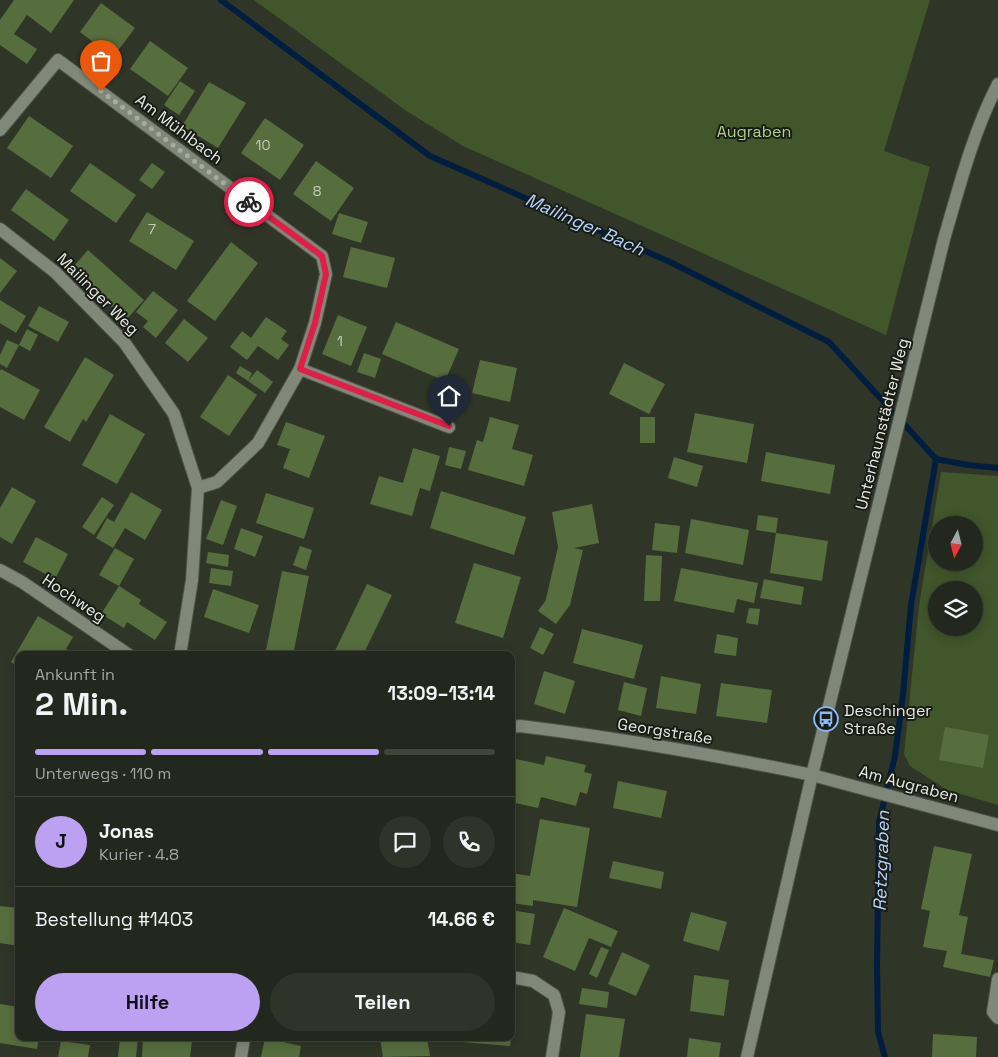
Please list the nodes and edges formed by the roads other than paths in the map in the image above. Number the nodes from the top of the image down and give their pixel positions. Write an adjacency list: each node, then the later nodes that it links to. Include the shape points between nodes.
1 (998, 84): 11 (street, Unterhaunstädter Weg, via 962,176 944,240)
2 (0, 130): 4 (street, Am Mühlbach, via 58,60 322,256 326,274)
3 (0, 229): 6 (street, Mailinger Weg, via 55,272 124,342 174,414)
4 (300, 369): 5 (street); 6 (street, Am Mühlbach, via 258,443 217,482)
5 (449, 426)
6 (198, 488): 9 (street, Mailinger Weg, via 192,580)
7 (0, 570): 8 (street, Hochweg)
8 (123, 651)
9 (181, 651)
10 (515, 727): 11 (street, Georgstraße, via 646,743)
11 (812, 775): 12 (street, Am Augraben); 19 (street)
12 (998, 825)
13 (515, 978): 18 (street, via 533,981 554,995 559,1012)
14 (998, 979): 15 (street, via 993,1012)
15 (998, 1018)
16 (244, 1041): 17 (street)
17 (241, 1057)
18 (552, 1057)
19 (747, 1057)

